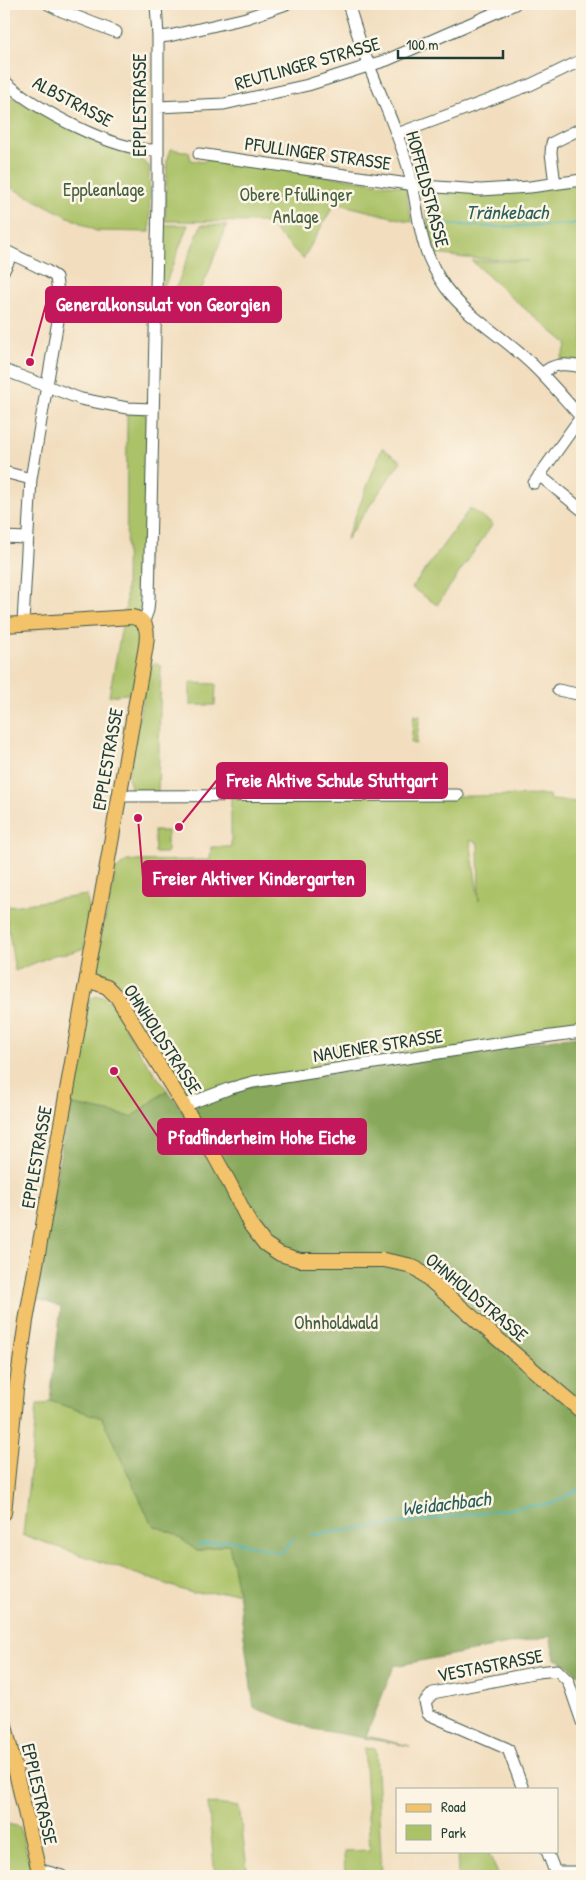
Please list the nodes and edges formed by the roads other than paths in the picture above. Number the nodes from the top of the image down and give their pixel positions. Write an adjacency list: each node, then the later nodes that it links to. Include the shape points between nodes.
1 (48, 4): 6 (street)
2 (156, 4): 7 (street, EPPLESTRASSE)
3 (286, 4): 7 (street, via 246,18)
4 (348, 4): 9 (street, HOFFELDSTRASSE)
5 (516, 4): 9 (street, REUTLINGER STRASSE)
6 (116, 32)
7 (158, 37): 11 (street, EPPLESTRASSE)
8 (582, 60): 13 (street, via 530,85)
9 (369, 67): 11 (street, REUTLINGER STRASSE, via 224,104); 13 (street, HOFFELDSTRASSE)
10 (4, 81): 14 (street, ALBSTRASSE, via 59,117 96,135 129,147)
11 (158, 107): 14 (street, EPPLESTRASSE)
12 (582, 128): 18 (street, via 552,143)
13 (397, 134): 17 (street, HOFFELDSTRASSE)
14 (158, 150): 25 (street, EPPLESTRASSE)
15 (199, 154): 17 (street, PFULLINGER STRASSE)
16 (582, 180): 18 (street, PFULLINGER STRASSE)
17 (412, 184): 18 (street, PFULLINGER STRASSE, via 481,190); 23 (street, HOFFELDSTRASSE, via 422,240 443,284 463,308)
18 (555, 184)
19 (8, 252): 20 (street); 24 (street, via 56,277 60,309)
20 (4, 270)
21 (582, 367): 23 (street, via 559,364 547,368)
22 (4, 370): 24 (street)
23 (542, 374): 26 (street, HOFFELDSTRASSE)
24 (46, 387): 25 (street, via 102,404); 28 (street)
25 (153, 409): 32 (street, EPPLESTRASSE, via 149,599)
26 (582, 418): 29 (street, via 537,479)
27 (4, 472): 28 (street)
28 (31, 478): 31 (street)
29 (582, 510)
30 (4, 537): 31 (street)
31 (26, 538): 33 (street)
32 (144, 621): 33 (main road, via 127,617); 38 (main road, EPPLESTRASSE, via 146,644)
33 (23, 623): 34 (main road)
34 (4, 624)
35 (558, 690): 36 (street)
36 (582, 695)
37 (458, 795): 38 (street)
38 (120, 796): 39 (main road, EPPLESTRASSE)
39 (87, 980): 41 (main road, OHNHOLDSTRASSE, via 107,987 117,997); 43 (main road, EPPLESTRASSE, via 26,1321)
40 (582, 1032): 41 (street, NAUENER STRASSE, via 253,1082)
41 (183, 1106): 42 (main road, OHNHOLDSTRASSE, via 251,1226 273,1250 300,1260 384,1260 417,1269)
42 (582, 1412)
43 (4, 1513)
44 (4, 1721): 48 (main road, EPPLESTRASSE)
45 (582, 1722): 46 (street, VESTASTRASSE, via 568,1681 557,1670 432,1694 425,1702 428,1714 508,1749)
46 (523, 1788)
47 (547, 1852): 49 (street, via 556,1872)
48 (39, 1872): 50 (street)
49 (582, 1872)
50 (62, 1876)

